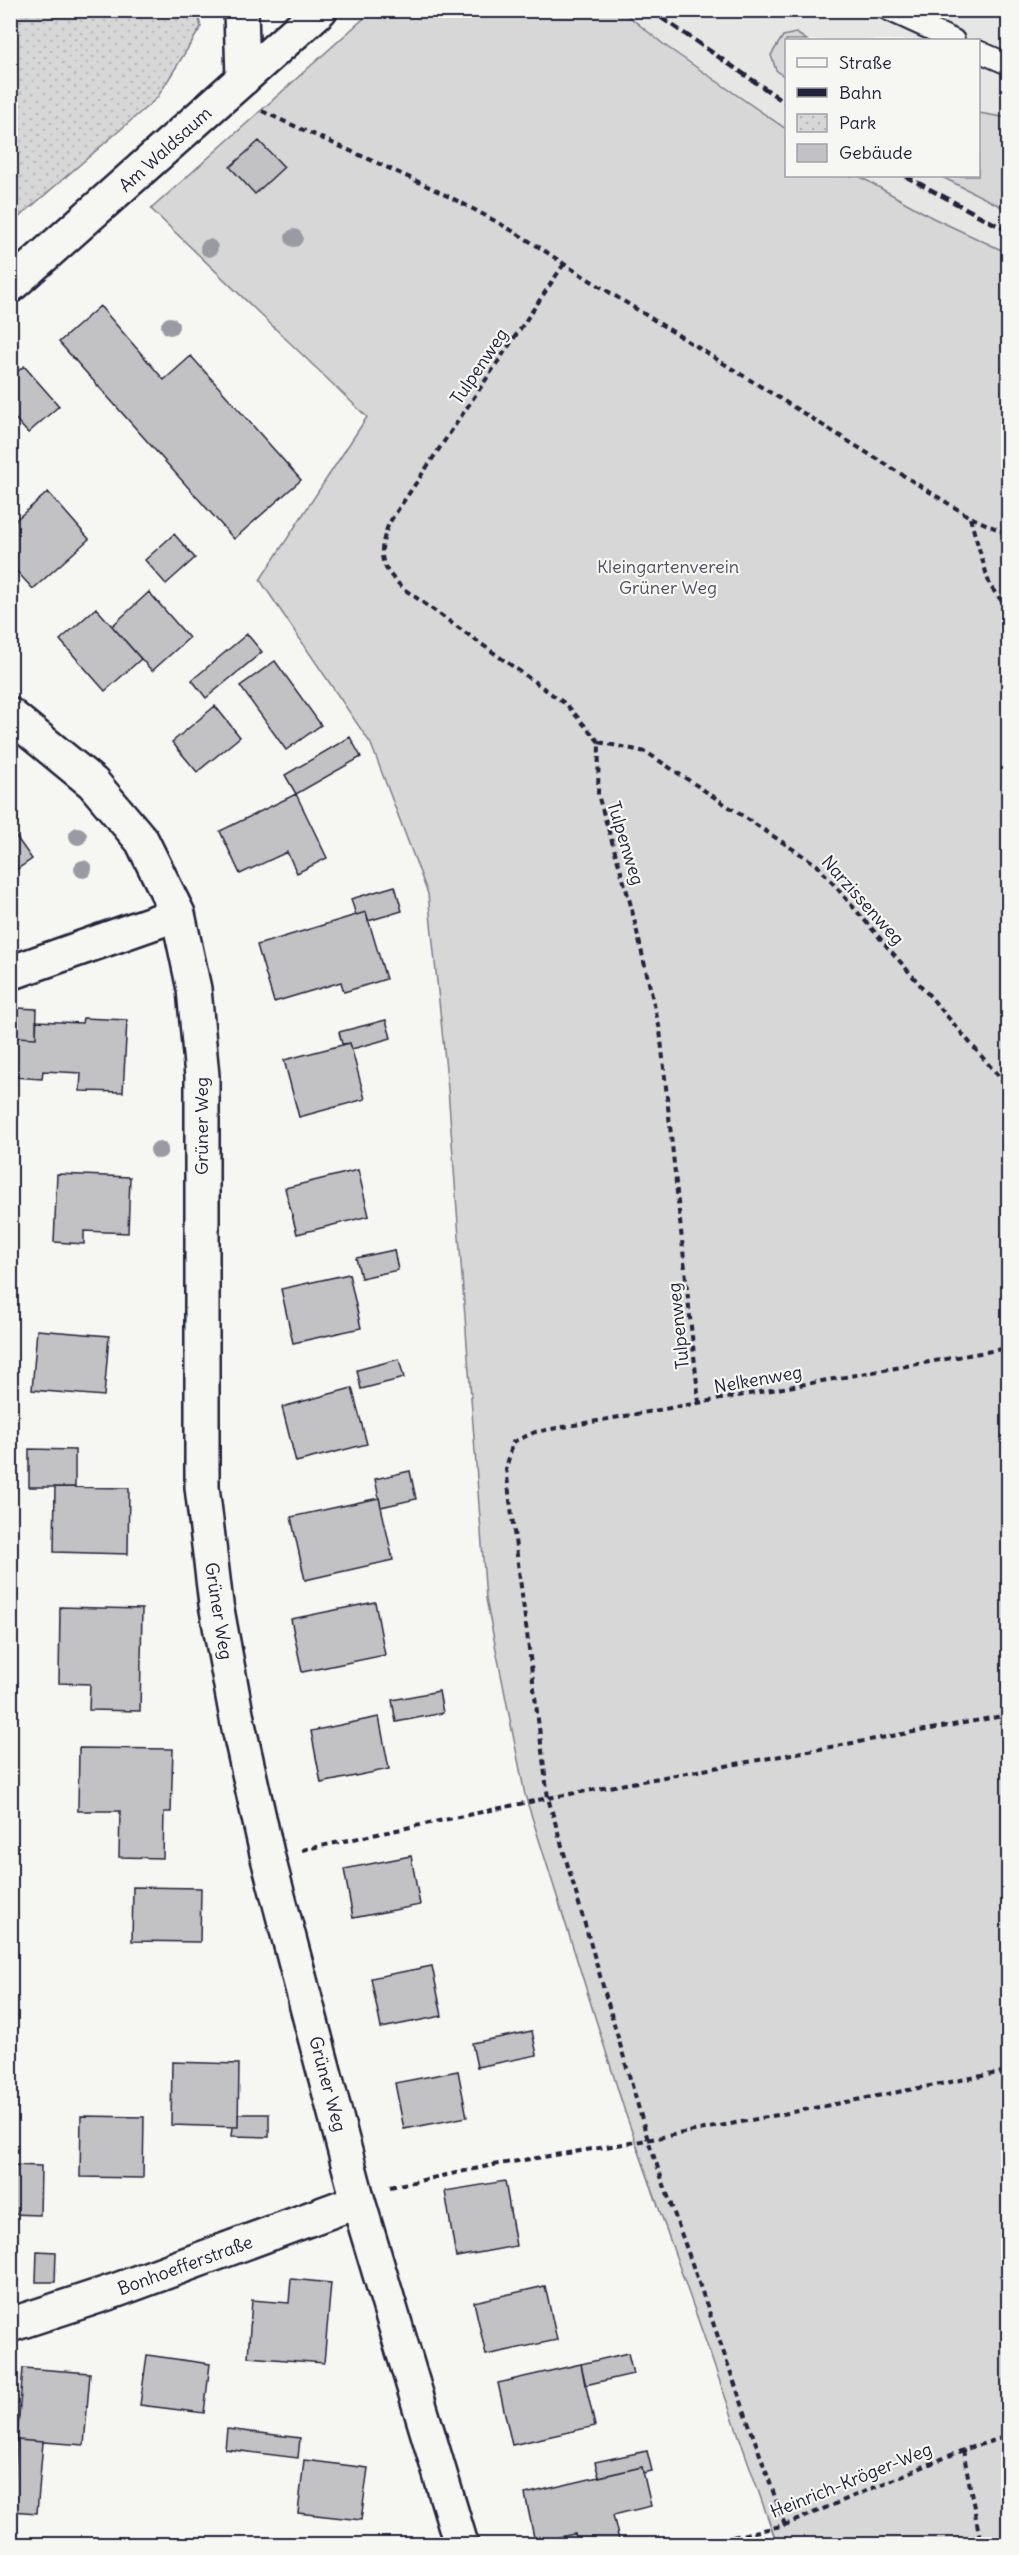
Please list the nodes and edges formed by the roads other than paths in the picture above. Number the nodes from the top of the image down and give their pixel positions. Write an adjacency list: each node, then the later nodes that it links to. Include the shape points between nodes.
1 (241, 10): 7 (street)
2 (320, 10): 7 (street, Am Waldsaum)
3 (888, 10): 4 (lane)
4 (952, 39)
5 (980, 52): 6 (lane)
6 (1008, 64)
7 (234, 87): 8 (street, Am Waldsaum)
8 (10, 286)
9 (10, 715): 10 (street, Grüner Weg, via 93,783 142,841)
10 (178, 914): 11 (street); 12 (street, Grüner Weg, via 194,989 202,1076 202,1487 218,1615 268,1858)
11 (10, 973)
12 (358, 2200): 13 (street, Bonhoefferstraße, via 117,2290); 14 (street, Grüner Weg)
13 (10, 2325)
14 (461, 2544)

